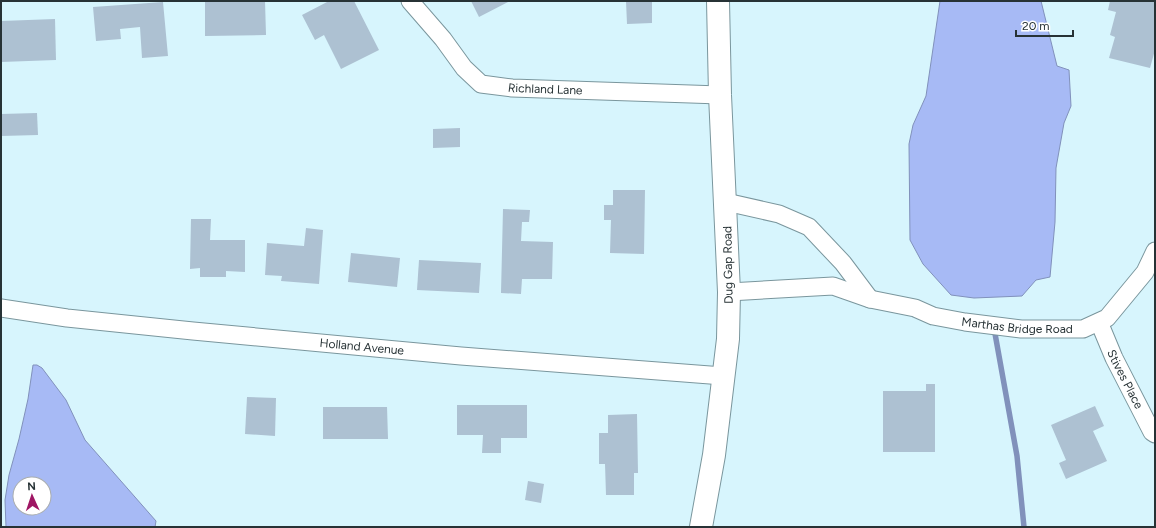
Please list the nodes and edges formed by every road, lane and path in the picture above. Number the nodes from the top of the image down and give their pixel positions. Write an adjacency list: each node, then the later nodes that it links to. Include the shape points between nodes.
1 (410, 1): 3 (street, Richland Lane, via 464,68 481,84 512,88)
2 (718, 1): 3 (street, Dug Gap Road)
3 (720, 95): 4 (street, Dug Gap Road)
4 (726, 202): 6 (street, Dug Gap Road); 7 (street, via 779,214 809,227 843,263)
5 (1155, 251): 9 (street, Marthas Bridge Road, via 1146,272 1107,318)
6 (730, 292): 7 (street, Marthas Bridge Road, via 834,286); 10 (street, Dug Gap Road)
7 (870, 299): 9 (street, Marthas Bridge Road, via 915,308 933,316 1021,329 1083,329)
8 (1, 308): 10 (street, Holland Avenue, via 67,318 192,331)
9 (1099, 322): 11 (street, Stives Place, via 1114,358)
10 (723, 376): 12 (street, Dug Gap Road, via 714,455)
11 (1155, 434)
12 (701, 527)

